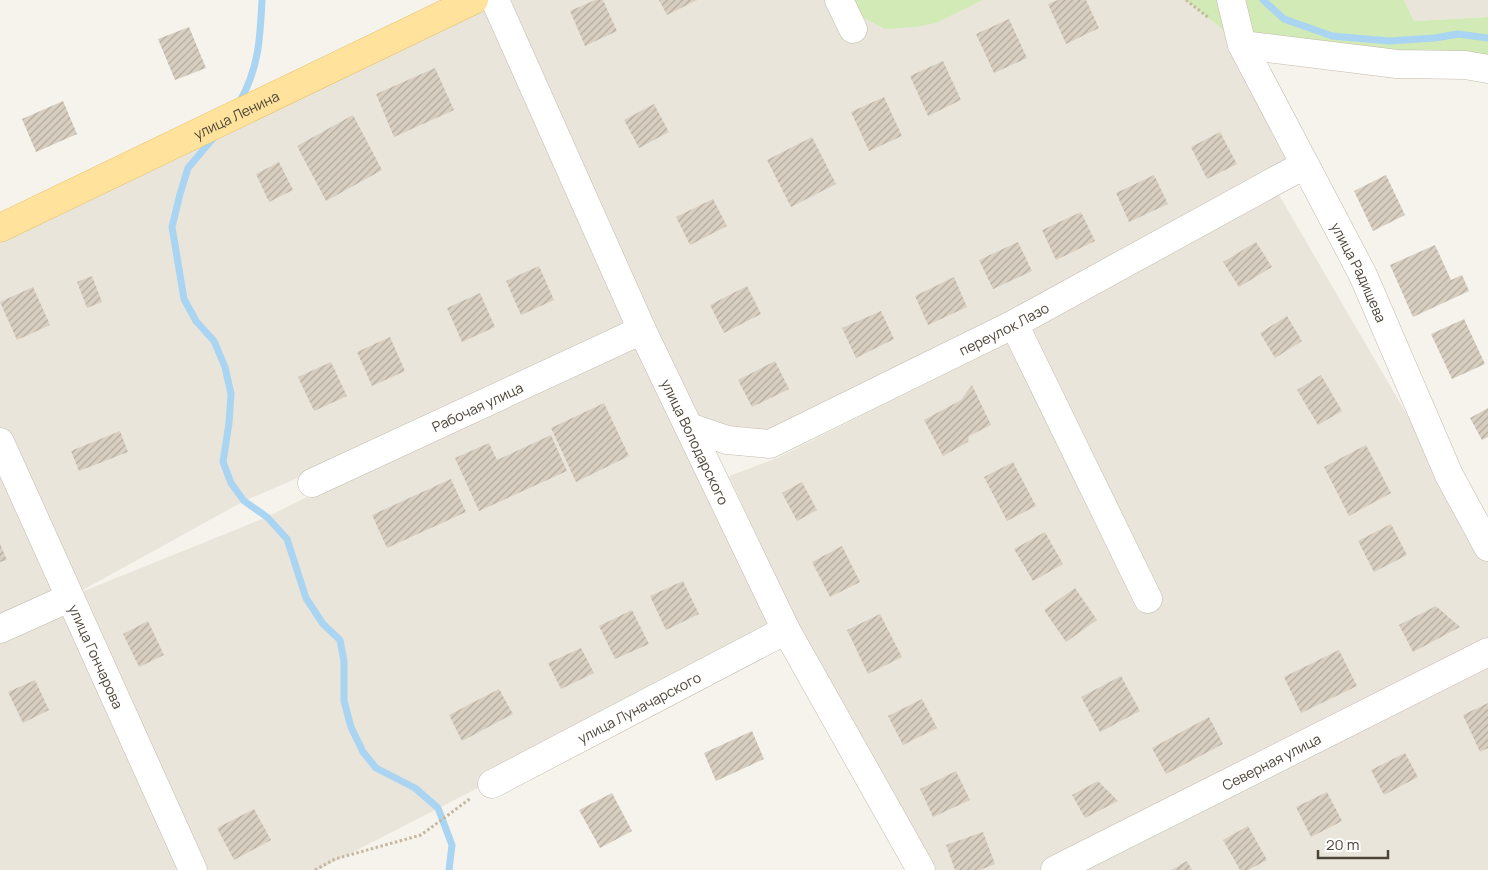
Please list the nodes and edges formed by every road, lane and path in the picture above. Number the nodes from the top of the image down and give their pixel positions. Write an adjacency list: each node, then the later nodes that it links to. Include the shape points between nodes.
1 (474, 0): 9 (main road, улица Ленина)
2 (495, 0): 11 (street, улица Володарского)
3 (839, 0): 5 (street)
4 (1231, 0): 6 (street, улица Радищева)
5 (853, 29)
6 (1242, 45): 7 (street, via 1397,64 1465,65); 8 (street, улица Радищева)
7 (1488, 69)
8 (1304, 165): 10 (street, переулок Лазо); 15 (street, улица Радищева, via 1363,275 1449,475)
9 (0, 228)
10 (1014, 324): 12 (street, переулок Лазо, via 770,444 727,440); 17 (street)
11 (642, 330): 12 (street, улица Володарского); 14 (street, Рабочая улица)
12 (689, 427): 19 (street, улица Володарского)
13 (0, 442): 16 (street, улица Гончарова)
14 (312, 483)
15 (1488, 547)
16 (69, 598): 18 (street); 23 (street, улица Гончарова)
17 (1148, 599)
18 (0, 629)
19 (786, 630): 21 (street, улица Луначарского); 25 (street, улица Володарского)
20 (1488, 652): 26 (street, Северная улица)
21 (492, 784)
22 (463, 803): 24 (path, via 422,835 336,859)
23 (193, 870)
24 (315, 870)
25 (921, 870)
26 (1055, 870)

